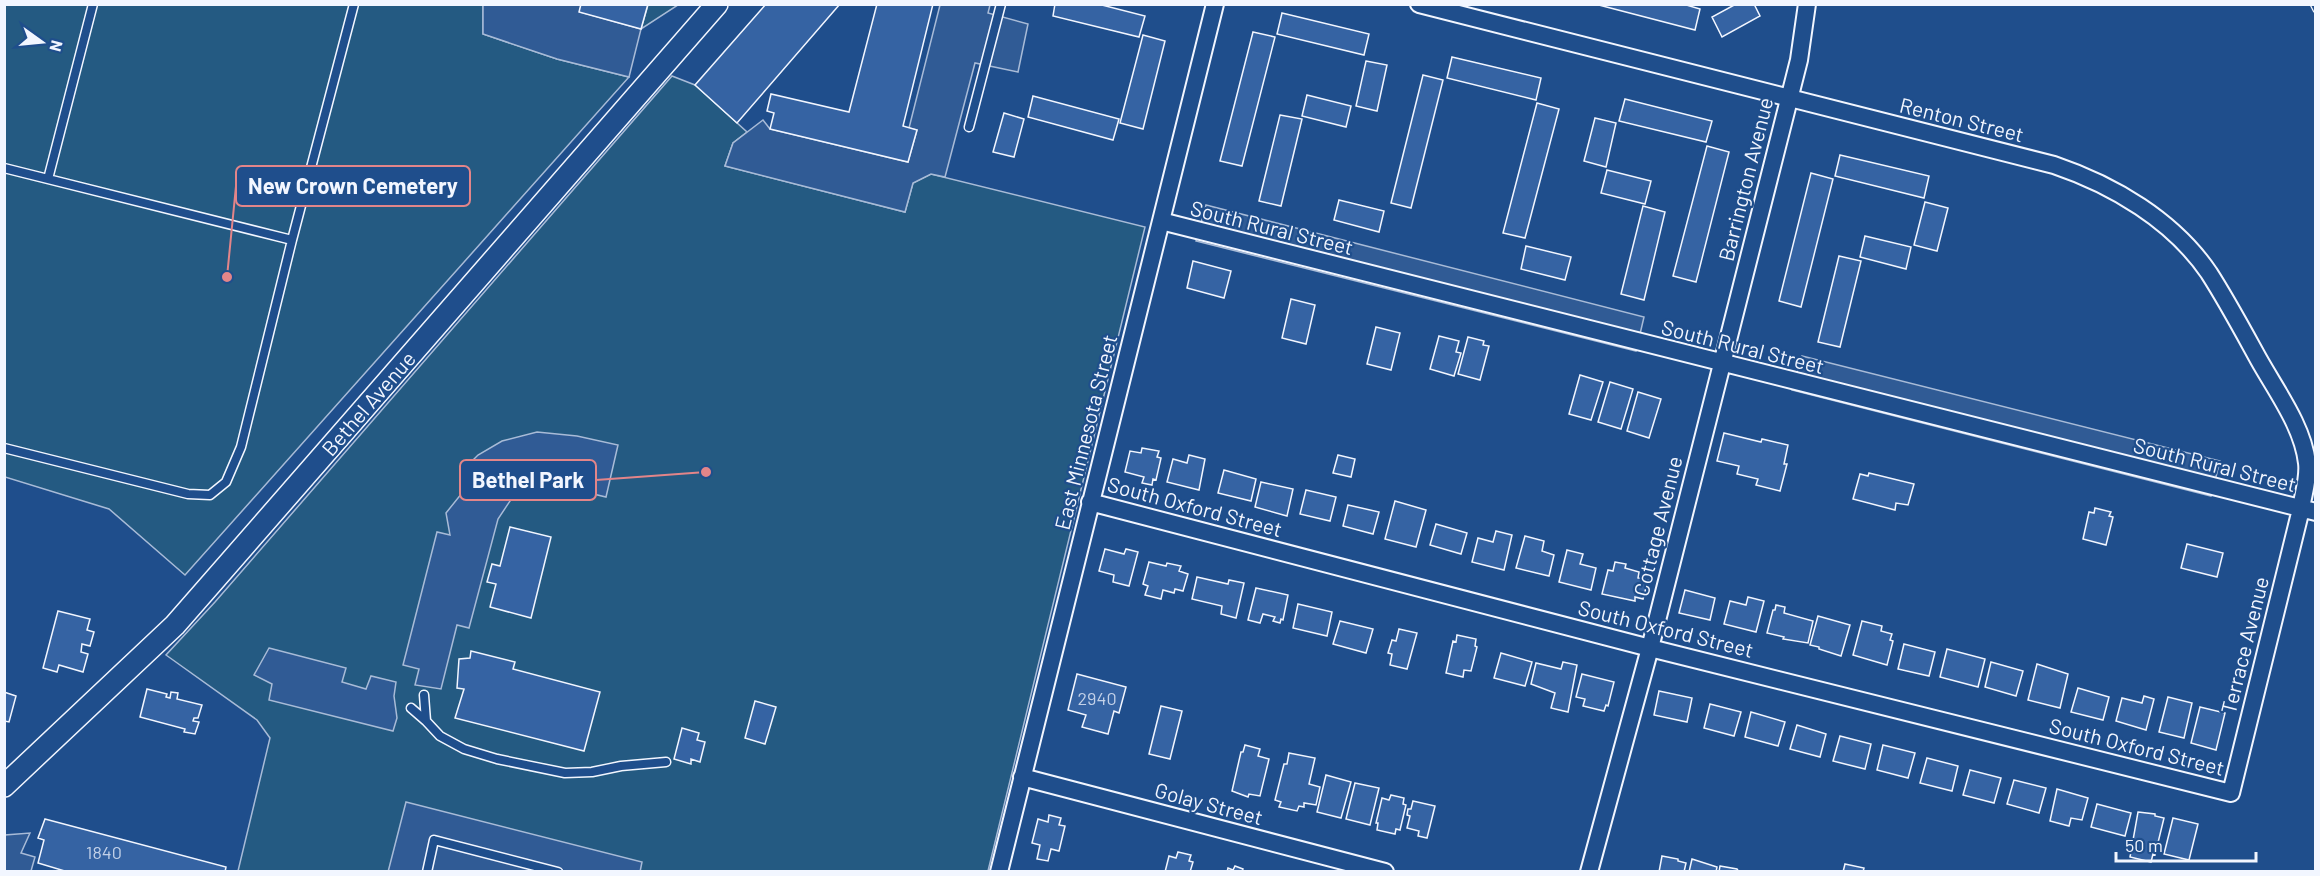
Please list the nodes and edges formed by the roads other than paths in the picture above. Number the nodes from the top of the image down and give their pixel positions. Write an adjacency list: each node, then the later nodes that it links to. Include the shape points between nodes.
1 (93, 4): 11 (lane)
2 (354, 4): 13 (lane)
3 (717, 4): 24 (street, Bethel Avenue, via 175,625)
4 (1001, 4): 9 (lane)
5 (1215, 4): 12 (street, East Minnesota Street)
6 (1419, 4): 8 (street, Renton Street)
7 (1807, 4): 8 (street, Barrington Avenue)
8 (1789, 98): 14 (street, Barrington Avenue); 17 (street, Renton Street, via 2054,165 2102,184 2154,217 2180,240 2223,294 2298,431 2307,466)
9 (969, 128)
10 (4, 168): 11 (lane)
11 (48, 179): 13 (lane)
12 (1161, 221): 14 (street, South Rural Street); 16 (street, East Minnesota Street)
13 (292, 240): 15 (lane, via 241,447 226,482 210,495 188,494)
14 (1721, 364): 17 (street, South Rural Street); 18 (street, Cottage Avenue)
15 (4, 448)
16 (1090, 502): 18 (street, South Oxford Street); 23 (street, East Minnesota Street)
17 (2308, 510): 25 (street, Terrace Avenue)
18 (1650, 648): 25 (street, South Oxford Street); 30 (street, Cottage Avenue)
19 (424, 695): 21 (lane)
20 (411, 708): 21 (lane)
21 (426, 721): 22 (lane, via 440,736 464,749 566,772)
22 (666, 762)
23 (1022, 777): 28 (street, East Minnesota Street); 29 (street, Golay Street)
24 (4, 786)
25 (2231, 793)
26 (427, 872): 27 (lane, via 434,840)
27 (558, 872)
28 (999, 872)
29 (1385, 872)
30 (1589, 872)

